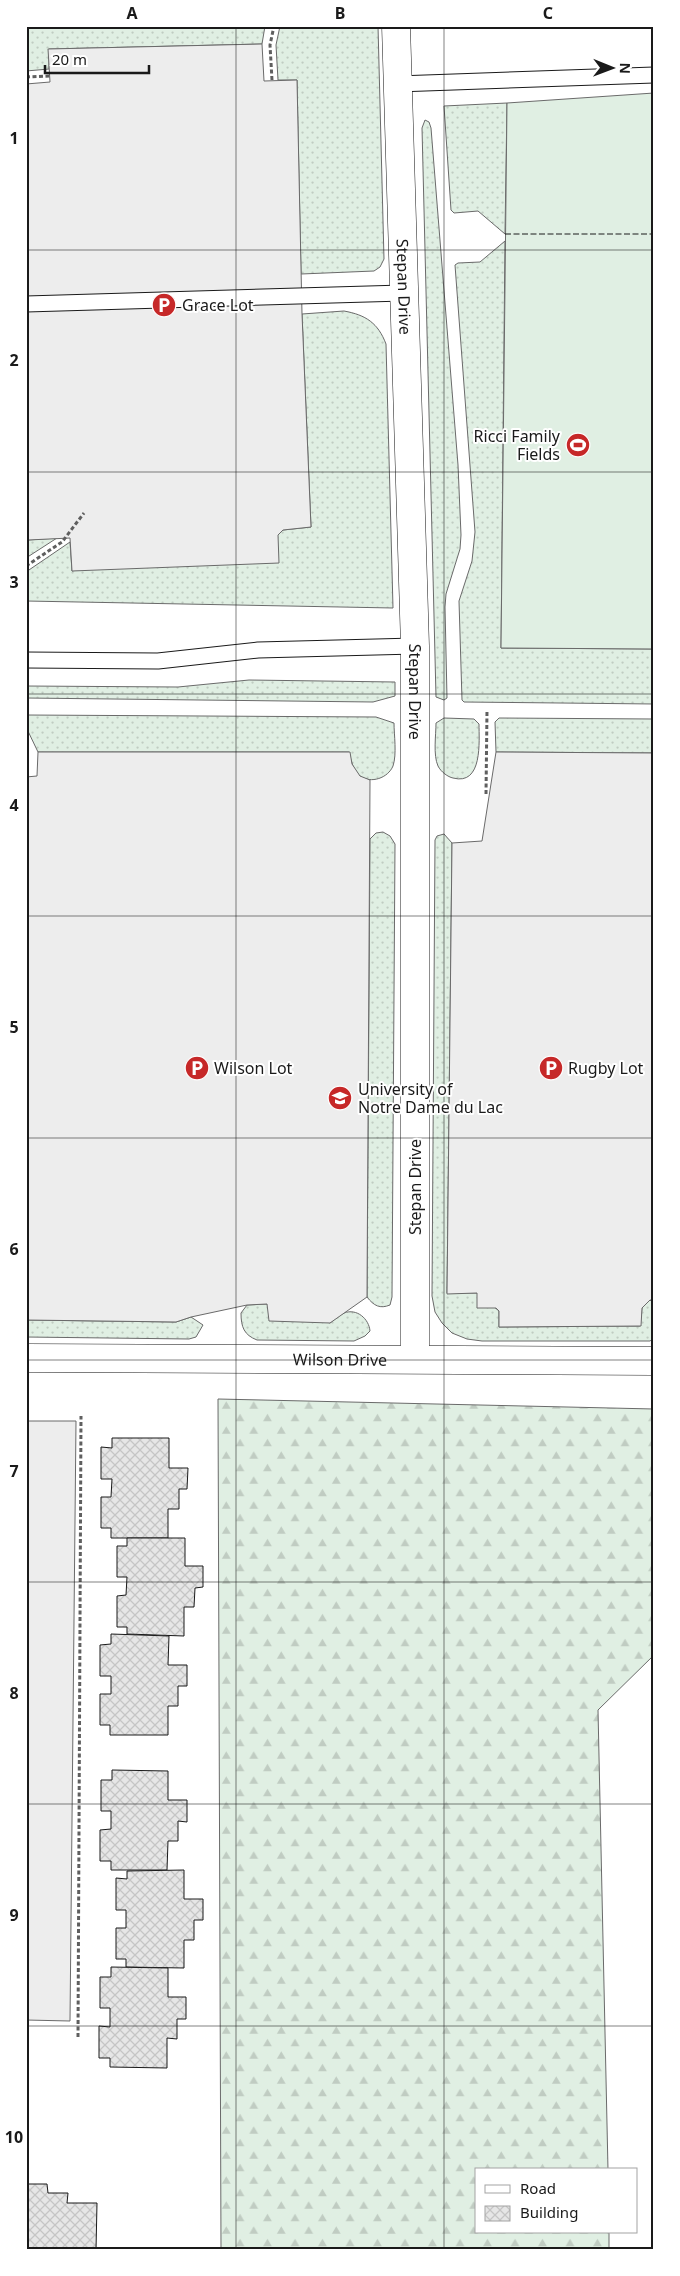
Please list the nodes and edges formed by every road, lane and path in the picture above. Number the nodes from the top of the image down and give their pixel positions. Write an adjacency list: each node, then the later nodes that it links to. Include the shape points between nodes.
1 (274, 26): 6 (path, via 270,45)
2 (396, 26): 7 (street, Stepan Drive)
3 (654, 75): 7 (lane)
4 (50, 76): 5 (path)
5 (26, 77)
6 (272, 80)
7 (397, 84): 8 (street, Stepan Drive)
8 (403, 293): 9 (lane); 12 (street, Stepan Drive)
9 (26, 304)
10 (84, 514): 11 (path, via 62,542)
11 (26, 566)
12 (414, 646): 13 (lane, via 258,650 158,661); 17 (street, Stepan Drive)
13 (26, 660)
14 (487, 710): 15 (path)
15 (486, 794)
16 (26, 1358): 17 (street, Wilson Drive)
17 (415, 1359): 18 (street, Wilson Drive)
18 (654, 1361)
19 (80, 1416): 20 (path)
20 (78, 2036)

